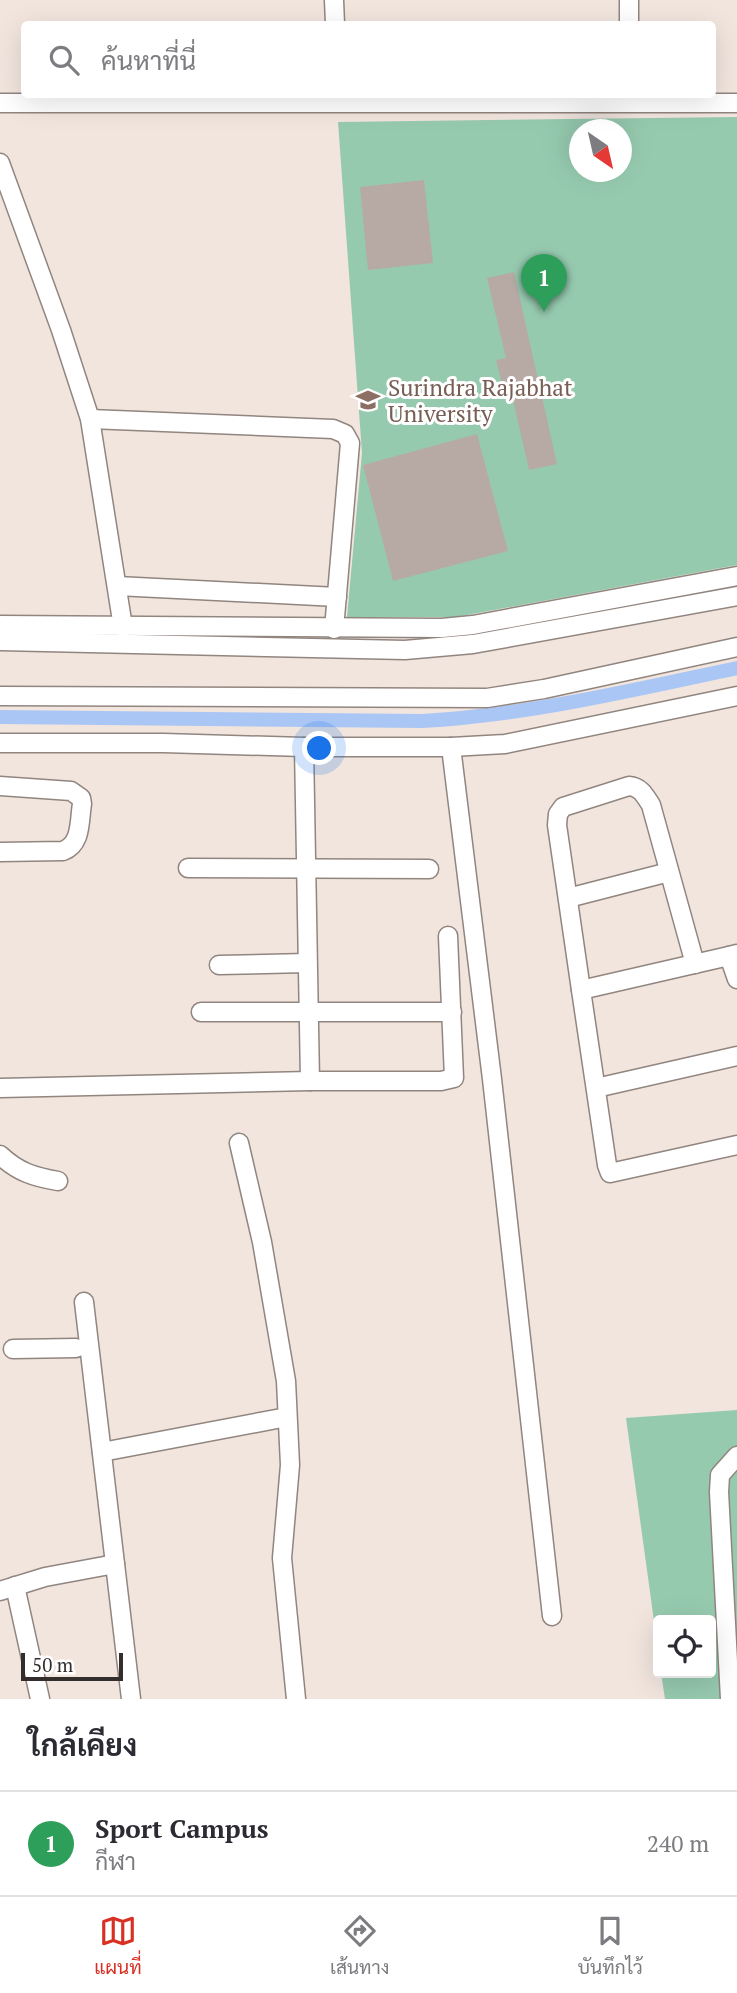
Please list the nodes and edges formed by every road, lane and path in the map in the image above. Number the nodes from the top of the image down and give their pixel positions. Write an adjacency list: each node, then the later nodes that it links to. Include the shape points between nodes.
1 (334, 0): 3 (street)
2 (629, 0): 4 (street)
3 (335, 21)
4 (629, 21)
5 (243, 98): 6 (street); 7 (street)
6 (628, 99): 8 (street)
7 (0, 103)
8 (737, 103)
9 (0, 163): 10 (street)
10 (90, 419): 12 (street); 14 (street, via 333,429 345,434 350,443)
11 (737, 576): 17 (street, via 473,625)
12 (117, 586): 14 (street); 16 (street)
13 (737, 596): 18 (street, via 473,644 405,650)
14 (337, 597): 17 (street)
15 (0, 625): 16 (street)
16 (122, 627): 17 (street)
17 (334, 629)
18 (0, 641)
19 (737, 647): 21 (street, via 487,698)
20 (737, 695): 24 (street, via 534,739)
21 (0, 696)
22 (0, 743): 23 (street)
23 (304, 747): 24 (street); 29 (street)
24 (451, 747): 58 (street)
25 (0, 786): 26 (street, via 71,791 82,804 77,840 71,848)
26 (0, 852)
27 (188, 868): 29 (street)
28 (429, 869): 29 (street)
29 (305, 870): 34 (street)
30 (669, 872): 31 (street); 31 (street, via 651,805 643,792 629,786 562,807 558,814); 35 (street)
31 (568, 898): 38 (street)
32 (448, 936): 40 (street)
33 (733, 955): 35 (street); 37 (street)
34 (307, 963): 36 (street); 41 (street)
35 (695, 964): 38 (street)
36 (219, 965)
37 (737, 979)
38 (581, 990): 45 (street)
39 (201, 1012): 41 (street)
40 (452, 1012): 41 (street); 43 (street, via 452,1080)
41 (308, 1013): 43 (street)
42 (737, 1056): 45 (street)
43 (310, 1081): 44 (street)
44 (0, 1088)
45 (596, 1088): 47 (street, via 610,1173)
46 (239, 1143): 53 (street, via 262,1242 286,1381)
47 (737, 1145)
48 (0, 1155): 49 (street, via 34,1177)
49 (58, 1181)
50 (84, 1302): 54 (street)
51 (76, 1348): 52 (street)
52 (13, 1349)
53 (287, 1417): 54 (street); 61 (street, via 290,1465 282,1558)
54 (102, 1452): 56 (street)
55 (737, 1456): 62 (street, via 720,1475 719,1492)
56 (115, 1563): 57 (street); 60 (street)
57 (8, 1589): 59 (street)
58 (552, 1616)
59 (40, 1699)
60 (131, 1699)
61 (296, 1699)
62 (730, 1699)

